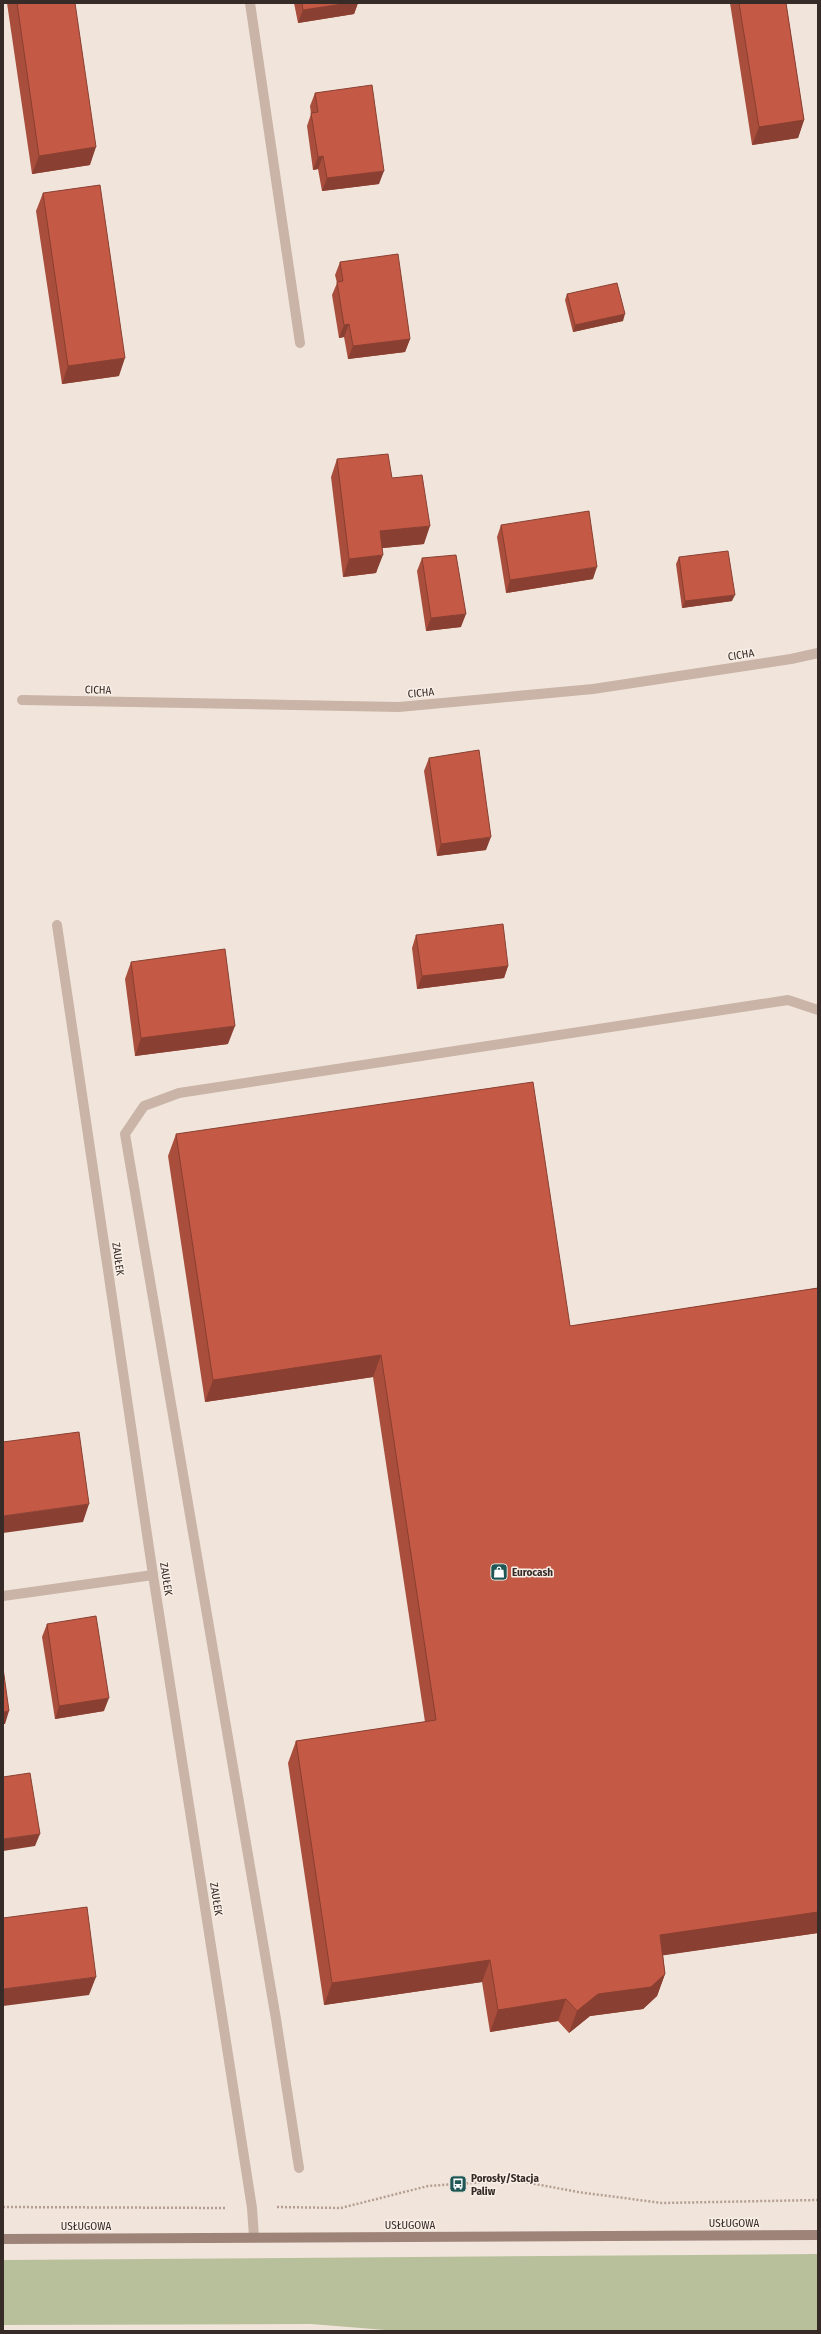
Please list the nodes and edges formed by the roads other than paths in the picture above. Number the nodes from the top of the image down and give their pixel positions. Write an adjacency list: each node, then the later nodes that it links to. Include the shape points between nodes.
1 (250, 3): 2 (street)
2 (300, 343)
3 (818, 653): 4 (street, CICHA, via 593,689 399,707)
4 (22, 700)
5 (57, 925): 7 (street, ZAUŁEK)
6 (818, 1010): 9 (street, via 788,1000 179,1093 144,1106 126,1134 274,2003)
7 (153, 1575): 8 (street); 11 (street, ZAUŁEK, via 252,2208)
8 (3, 1596)
9 (299, 2168)
10 (818, 2234): 11 (street, USŁUGOWA)
11 (254, 2237): 12 (street, USŁUGOWA)
12 (3, 2239)

